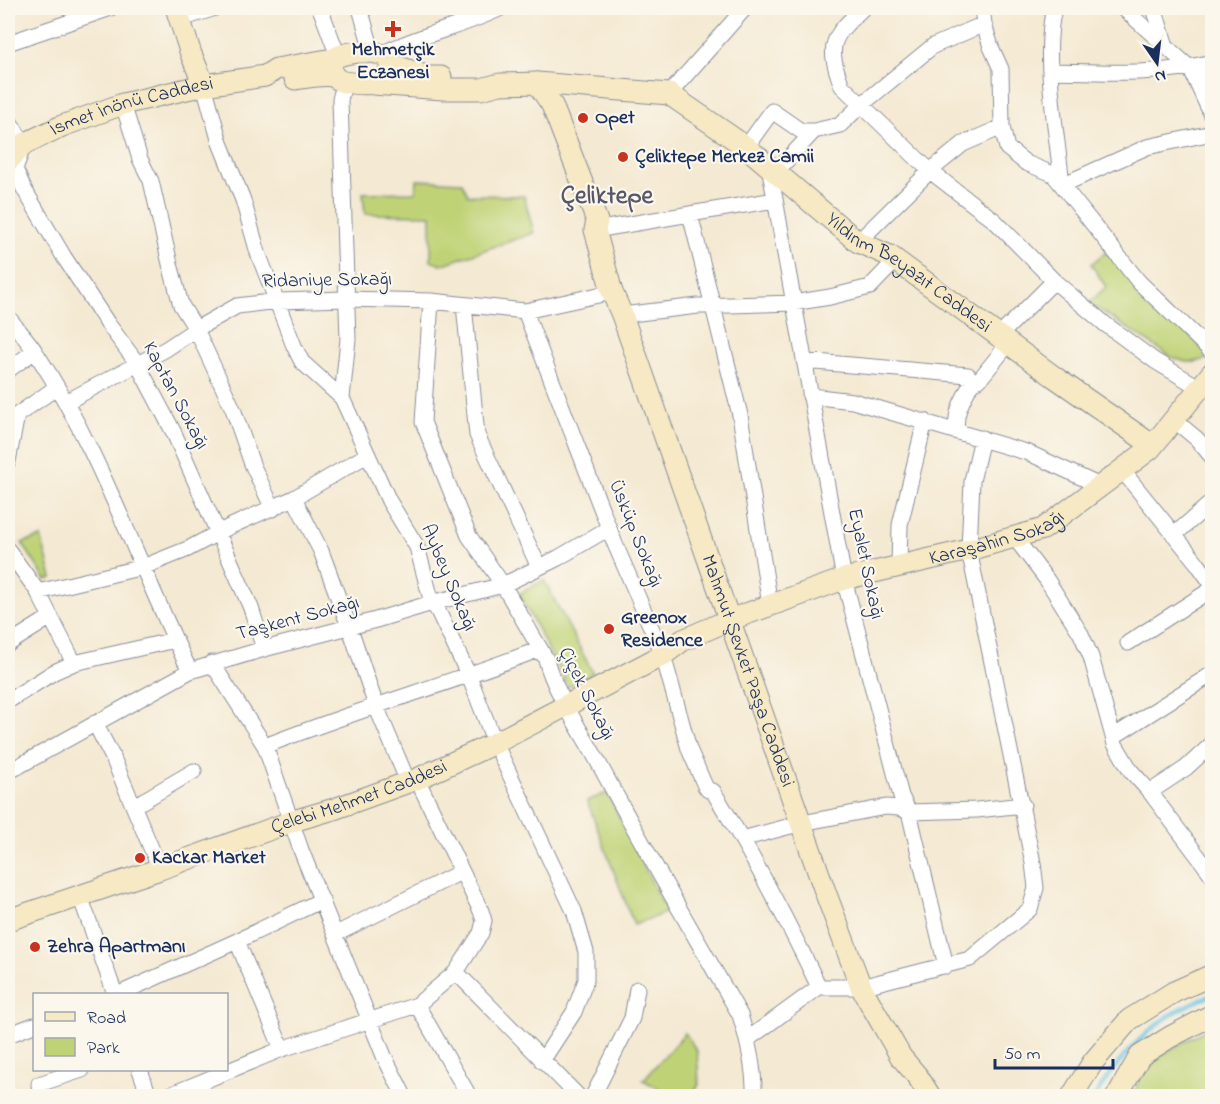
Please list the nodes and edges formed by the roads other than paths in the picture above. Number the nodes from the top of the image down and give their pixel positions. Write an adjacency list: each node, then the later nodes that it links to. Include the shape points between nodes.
1 (111, 8): 12 (street)
2 (214, 8): 13 (street)
3 (320, 8): 19 (street)
4 (360, 8): 17 (street)
5 (501, 8): 17 (street, via 433,33 418,48)
6 (745, 8): 27 (street)
7 (863, 8): 29 (street, via 840,29 832,44 842,86)
8 (982, 8): 14 (street)
9 (1054, 8): 21 (street)
10 (1126, 8): 16 (street)
11 (1154, 8): 16 (street)
12 (77, 13): 15 (street)
13 (177, 14): 26 (street)
14 (984, 24): 29 (street, via 933,46); 32 (street, via 1001,69)
15 (8, 43)
16 (1165, 44): 20 (street)
17 (383, 57): 19 (street, İsmet İnönü Caddesi); 24 (street, via 389,72); 25 (street, İsmet İnönü Caddesi, via 428,77 483,77)
18 (1212, 62): 20 (street)
19 (337, 68): 24 (street, İsmet İnönü Caddesi); 26 (street, İsmet İnönü Caddesi, via 276,69 265,76); 48 (street)
20 (1190, 68): 21 (street, via 1130,73); 22 (street); 30 (street)
21 (1051, 70): 40 (street)
22 (1212, 81)
23 (537, 83): 25 (street, İsmet İnönü Caddesi); 27 (street, İsmet İnönü Caddesi); 43 (street, Mahmut Şevket Paşa Caddesi, via 556,116 597,221)
24 (373, 84): 25 (street, İsmet İnönü Caddesi, via 472,89)
25 (500, 84)
26 (204, 85): 28 (street, İsmet İnönü Caddesi); 49 (street, Aybey Sokağı, via 220,143)
27 (669, 94): 36 (street, Yıldırım Beyazıt Caddesi)
28 (123, 104): 35 (street, İsmet İnönü Caddesi); 57 (street, via 151,181 182,305)
29 (861, 105): 33 (street, via 840,125); 39 (street)
30 (1212, 116)
31 (8, 119): 35 (street)
32 (1002, 128): 39 (street, via 963,144); 40 (street, via 1007,148 1026,164 1053,174)
33 (814, 131): 36 (street, via 801,131 772,111); 38 (street)
34 (1212, 133): 40 (street, via 1147,147)
35 (24, 144): 37 (street, İsmet İnönü Caddesi); 62 (street, Kaptan Sokağı, via 15,169 24,189 64,257)
36 (747, 147): 38 (street, Yıldırım Beyazıt Caddesi)
37 (8, 161)
38 (772, 169): 41 (street, Eyalet Sokağı); 44 (street, Yıldırım Beyazıt Caddesi)
39 (930, 171): 44 (street); 46 (street, via 995,221)
40 (1062, 185): 60 (street, via 1138,282)
41 (775, 200): 42 (street); 51 (street, Eyalet Sokağı)
42 (690, 214): 43 (street); 53 (street)
43 (595, 230): 47 (street, Mahmut Şevket Paşa Caddesi)
44 (858, 242): 45 (street, Yıldırım Beyazıt Caddesi)
45 (896, 260): 51 (street, via 870,287); 58 (street, Yıldırım Beyazıt Caddesi)
46 (1054, 281): 58 (street); 64 (street, via 1155,361)
47 (612, 292): 54 (street, Ridaniye Sokağı); 55 (street, Mahmut Şevket Paşa Caddesi)
48 (346, 299): 49 (street, Ridaniye Sokağı); 50 (street, Ridaniye Sokağı); 68 (street, via 348,339)
49 (278, 301): 57 (street, Ridaniye Sokağı, via 237,306); 68 (street, Aybey Sokağı, via 302,362)
50 (431, 302): 52 (street, Ridaniye Sokağı); 94 (street, Çiçek Sokağı, via 423,422 469,536)
51 (793, 303): 53 (street); 61 (street, Eyalet Sokağı)
52 (464, 305): 54 (street, Ridaniye Sokağı); 91 (street, via 477,435)
53 (713, 306): 55 (street); 98 (street, via 740,415)
54 (525, 312): 83 (street, Üsküp Sokağı)
55 (621, 315): 100 (street, Mahmut Şevket Paşa Caddesi)
56 (8, 317): 59 (street)
57 (196, 328): 62 (street, Ridaniye Sokağı); 82 (street)
58 (1004, 340): 65 (street, via 979,380); 74 (street, Yıldırım Beyazıt Caddesi)
59 (35, 351): 63 (street); 66 (street)
60 (1212, 352)
61 (804, 361): 65 (street, via 968,375); 67 (street, Eyalet Sokağı)
62 (137, 363): 69 (street, Ridaniye Sokağı); 84 (street, Kaptan Sokağı, via 174,433)
63 (8, 370)
64 (1206, 380): 70 (street, Karaşahin Sokağı)
65 (972, 382): 72 (street, via 957,411)
66 (57, 387): 69 (street); 77 (street, via 18,415)
67 (810, 396): 71 (street, via 853,401); 92 (street, Eyalet Sokağı)
68 (342, 398): 75 (street, Aybey Sokağı)
69 (66, 402): 90 (street)
70 (1173, 419): 74 (street, Karaşahin Sokağı); 76 (street)
71 (925, 421): 72 (street); 89 (street, via 900,525)
72 (957, 430): 73 (street)
73 (982, 438): 79 (street, via 1029,453); 88 (street, via 972,481)
74 (1152, 445): 78 (street, Karaşahin Sokağı)
75 (368, 455): 80 (street); 97 (street, Aybey Sokağı, via 417,548)
76 (1212, 457)
77 (8, 461)
78 (1122, 470): 79 (street, Karaşahin Sokağı); 85 (street)
79 (1100, 486): 86 (street, Karaşahin Sokağı, via 1043,529)
80 (294, 498): 82 (street); 101 (street, via 321,551)
81 (1212, 502): 85 (street)
82 (273, 509): 84 (street)
83 (609, 528): 91 (street, Taşkent Sokağı); 107 (street, Üsküp Sokağı)
84 (218, 534): 90 (street); 105 (street, Kaptan Sokağı, via 251,608)
85 (1174, 535): 93 (street)
86 (1015, 538): 88 (street, Karaşahin Sokağı); 117 (street, via 1081,634)
87 (8, 550): 96 (street)
88 (969, 550): 89 (street, Karaşahin Sokağı); 125 (street)
89 (900, 566): 92 (street, Karaşahin Sokağı)
90 (143, 567): 96 (street); 102 (street)
91 (539, 567): 94 (street, Taşkent Sokağı)
92 (844, 579): 98 (street, Karaşahin Sokağı); 127 (street, Eyalet Sokağı, via 901,796)
93 (1212, 584)
94 (503, 585): 97 (street, Taşkent Sokağı); 106 (street, Çiçek Sokağı)
95 (1212, 589): 103 (street)
96 (38, 592): 99 (street)
97 (432, 603): 101 (street, Taşkent Sokağı); 112 (street, Aybey Sokağı)
98 (770, 605): 100 (street, Karaşahin Sokağı)
99 (51, 617): 104 (street); 108 (street)
100 (729, 620): 107 (street, Karaşahin Sokağı, via 683,640); 129 (street, Mahmut Şevket Paşa Caddesi)
101 (350, 626): 105 (street, Taşkent Sokağı); 114 (street)
102 (175, 640): 108 (street); 110 (street)
103 (1128, 643)
104 (8, 644)
105 (264, 649): 109 (street, Taşkent Sokağı)
106 (540, 650): 112 (street); 115 (street, Çiçek Sokağı)
107 (663, 655): 115 (street, Çelebi Mehmet Caddesi); 130 (street, Üsküp Sokağı, via 689,749 705,786 713,791)
108 (74, 663): 113 (street)
109 (212, 663): 110 (street, Taşkent Sokağı); 120 (street)
110 (190, 671): 116 (street, Taşkent Sokağı)
111 (1212, 674): 117 (street)
112 (469, 676): 114 (street); 118 (street, Aybey Sokağı)
113 (8, 701)
114 (376, 706): 120 (street); 123 (street)
115 (567, 706): 118 (street, Çelebi Mehmet Caddesi); 152 (street, Çiçek Sokağı, via 740,1015)
116 (95, 723): 122 (street, Taşkent Sokağı); 126 (street)
117 (1113, 737): 124 (street, via 1131,771)
118 (495, 743): 123 (street, Çelebi Mehmet Caddesi); 154 (street, Aybey Sokağı, via 574,911 586,952 586,980 574,1011)
119 (1212, 744): 124 (street, via 1186,768)
120 (265, 746): 128 (street)
121 (194, 771): 126 (street)
122 (8, 772)
123 (412, 780): 128 (street, Çelebi Mehmet Caddesi); 132 (street)
124 (1150, 792): 133 (street)
125 (1023, 805): 127 (street); 139 (street, via 1036,888 1030,909 970,959)
126 (134, 806): 131 (street)
127 (909, 812): 129 (street, via 886,807); 139 (street, Eyalet Sokağı)
128 (292, 821): 131 (street, Çelebi Mehmet Caddesi); 135 (street)
129 (802, 823): 130 (street); 143 (street, Mahmut Şevket Paşa Caddesi)
130 (742, 839): 142 (street, Üsküp Sokağı)
131 (160, 869): 134 (street, Çelebi Mehmet Caddesi)
132 (461, 872): 137 (street); 140 (street, via 484,921 481,933)
133 (1212, 874)
134 (80, 896): 136 (street, Çelebi Mehmet Caddesi); 145 (street)
135 (322, 900): 137 (street); 138 (street)
136 (8, 920)
137 (336, 934): 149 (street)
138 (237, 941): 146 (street); 153 (street)
139 (946, 966): 143 (street)
140 (456, 972): 147 (street); 154 (street)
141 (1212, 975): 166 (street, via 1174,992 1129,1020 1093,1062)
142 (819, 987): 143 (street); 152 (street)
143 (861, 987): 165 (street, Mahmut Şevket Paşa Caddesi, via 901,1057)
144 (637, 989): 163 (street, via 632,1018)
145 (117, 993)
146 (119, 993)
147 (417, 1005): 149 (street); 161 (street)
148 (1212, 1015): 167 (street, via 1140,1056)
149 (371, 1021): 153 (street); 160 (street)
150 (33, 1025): 151 (street)
151 (8, 1035)
152 (747, 1039): 164 (street, Çiçek Sokağı)
153 (282, 1049): 159 (street)
154 (542, 1061): 162 (street)
155 (79, 1071): 157 (street, via 39,1084)
156 (140, 1071): 158 (street)
157 (40, 1096)
158 (149, 1096)
159 (167, 1096)
160 (404, 1096)
161 (470, 1096)
162 (578, 1096)
163 (593, 1096)
164 (754, 1096)
165 (930, 1096)
166 (1072, 1096)
167 (1117, 1096)

